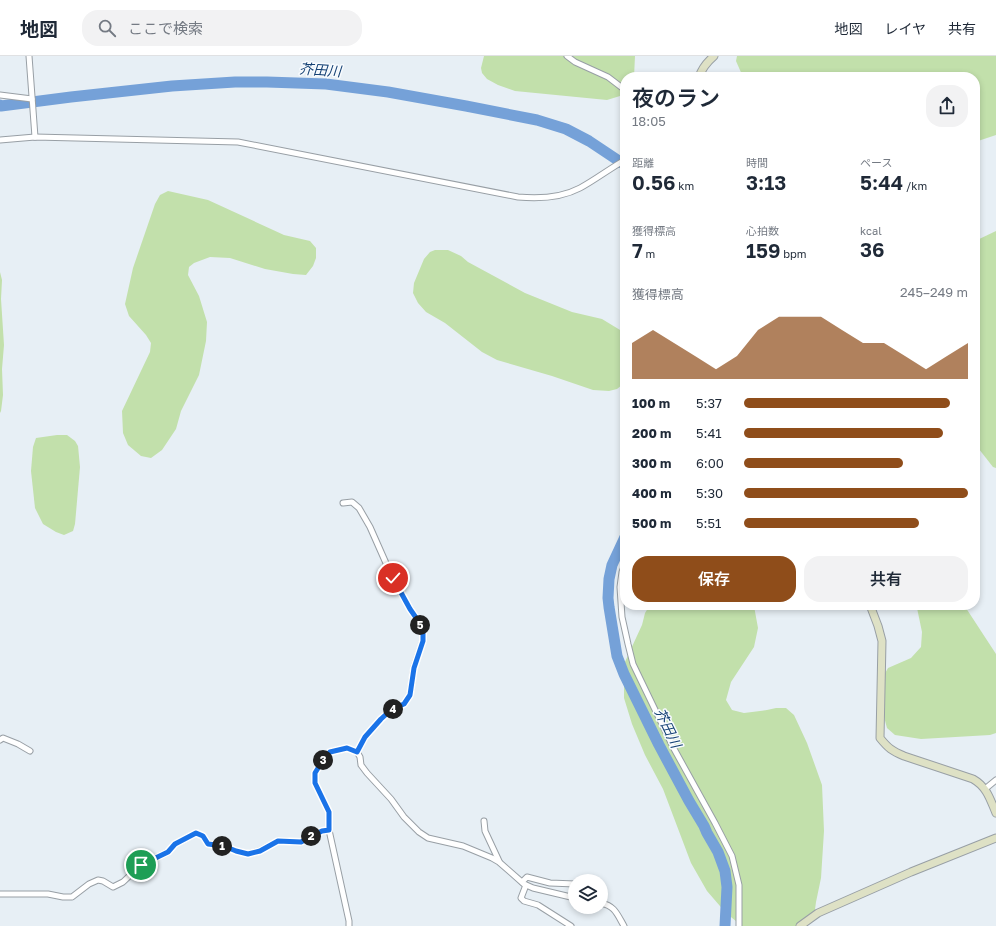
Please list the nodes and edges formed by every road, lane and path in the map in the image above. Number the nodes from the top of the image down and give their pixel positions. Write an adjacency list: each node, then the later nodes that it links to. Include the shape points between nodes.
1 (28, 56): 7 (street)
2 (567, 56): 5 (street, via 608,77)
3 (714, 56): 4 (street)
4 (701, 72)
5 (620, 86)
6 (0, 95): 7 (street)
7 (32, 99): 8 (street)
8 (35, 137): 9 (street); 10 (street, via 238,142 496,193 537,198 566,194 579,189)
9 (0, 140)
10 (620, 163)
11 (343, 503): 16 (street, via 352,502 370,527 393,578 423,632 410,695 404,704 392,709 381,719 365,737)
12 (622, 610): 32 (street, via 633,664 673,747 732,856 739,885)
13 (872, 610): 18 (street, via 882,641 880,738 894,752 973,779)
14 (0, 740): 15 (street, via 3,738)
15 (30, 751)
16 (357, 752): 21 (street, via 347,748 330,752 315,773 315,783 329,812); 23 (street, via 367,773 419,832 428,838 463,846)
17 (996, 780): 18 (street)
18 (985, 789): 19 (street)
19 (996, 813)
20 (484, 821): 23 (street, via 485,831)
21 (329, 830): 26 (street, via 301,842 278,841 260,851 248,854 208,844 203,836 196,833 175,844 168,852 141,865 123,882 113,886 98,880 72,897); 29 (street)
22 (996, 838): 33 (street, via 818,913)
23 (499, 862): 24 (street)
24 (524, 884): 25 (street, via 527,877 550,883); 27 (street); 30 (street, via 520,898 538,905)
25 (568, 884)
26 (0, 894)
27 (568, 896)
28 (608, 906): 31 (street, via 616,912)
29 (349, 926)
30 (572, 926)
31 (624, 926)
32 (739, 926)
33 (800, 926)

